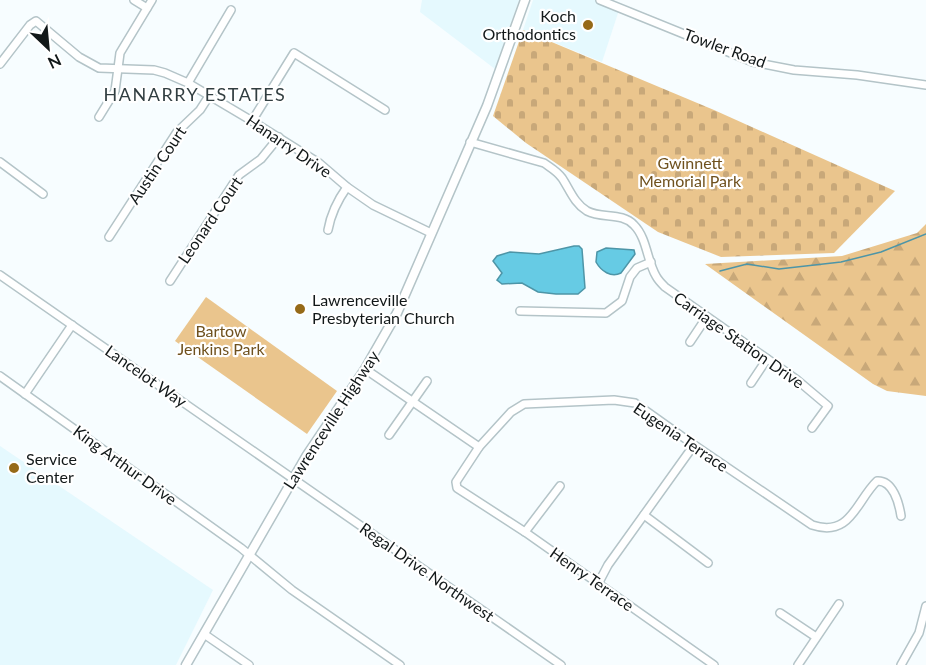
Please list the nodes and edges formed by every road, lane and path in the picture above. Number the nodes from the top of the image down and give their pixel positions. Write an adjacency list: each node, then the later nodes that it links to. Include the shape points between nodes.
1 (134, 0): 5 (street)
2 (152, 0): 5 (street)
3 (524, 0): 16 (main road, Lawrenceville Highway, via 500,73)
4 (600, 0): 10 (street, Towler Road, via 753,62)
5 (147, 8): 8 (street, via 120,53)
6 (231, 10): 9 (street)
7 (0, 64): 8 (street, Hanarry Drive, via 36,21 90,64)
8 (117, 70): 9 (street, Hanarry Drive, via 154,70); 13 (street, via 115,91)
9 (188, 83): 11 (street, Hanarry Drive)
10 (926, 85)
11 (210, 96): 14 (street, Hanarry Drive); 22 (street, Austin Court, via 177,132)
12 (386, 110): 14 (street, via 294,53)
13 (99, 117)
14 (252, 120): 15 (street, Hanarry Drive)
15 (279, 137): 18 (street, Hanarry Drive); 25 (street, Leonard Court, via 261,159 238,175)
16 (470, 142): 21 (main road, Lawrenceville Highway); 23 (street, Carriage Station Drive, via 554,170 586,210 600,216 623,217 633,224)
17 (0, 162): 19 (street)
18 (347, 187): 20 (street, via 330,216); 21 (street, Hanarry Drive, via 373,205)
19 (43, 194)
20 (328, 230)
21 (431, 233): 31 (main road, Lawrenceville Highway, via 397,313)
22 (109, 237)
23 (651, 262): 26 (street, via 637,268 622,301 606,313); 27 (street, Carriage Station Drive, via 664,287)
24 (0, 275): 28 (street, Lancelot Way)
25 (170, 281)
26 (520, 311)
27 (706, 318): 29 (street); 30 (street, Carriage Station Drive)
28 (72, 325): 35 (street); 41 (street, Lancelot Way)
29 (690, 342)
30 (767, 359): 34 (street); 37 (street, Carriage Station Drive, via 828,406)
31 (365, 369): 36 (street); 41 (main road, Lawrenceville Highway)
32 (0, 376): 35 (street, King Arthur Drive)
33 (427, 381): 36 (street)
34 (751, 383)
35 (25, 394): 47 (street, King Arthur Drive)
36 (413, 403): 38 (street); 40 (street)
37 (812, 428)
38 (389, 435)
39 (694, 445): 40 (street, Eugenia Terrace, via 635,403 614,400 524,404 511,412); 44 (street); 45 (street, Eugenia Terrace, via 812,525 831,527 848,520 877,481 888,484 893,491)
40 (479, 447): 43 (street, Eugenia Terrace, via 456,482 457,488)
41 (293, 478): 47 (main road, Lawrenceville Highway); 58 (street, Regal Drive Northwest)
42 (560, 486): 46 (street)
43 (468, 495): 46 (street, Henry Terrace)
44 (644, 515): 48 (street); 49 (street)
45 (901, 516)
46 (525, 532): 49 (street, Henry Terrace)
47 (248, 555): 53 (main road, Lawrenceville Highway); 57 (street)
48 (708, 563)
49 (598, 584): 59 (street, Henry Terrace)
50 (839, 604): 54 (street)
51 (926, 606): 61 (street, via 919,633)
52 (780, 613): 54 (street)
53 (204, 634): 55 (main road, Lawrenceville Highway); 56 (street)
54 (816, 637): 60 (street)
55 (186, 665)
56 (249, 665)
57 (400, 665)
58 (561, 665)
59 (714, 665)
60 (798, 665)
61 (901, 665)

